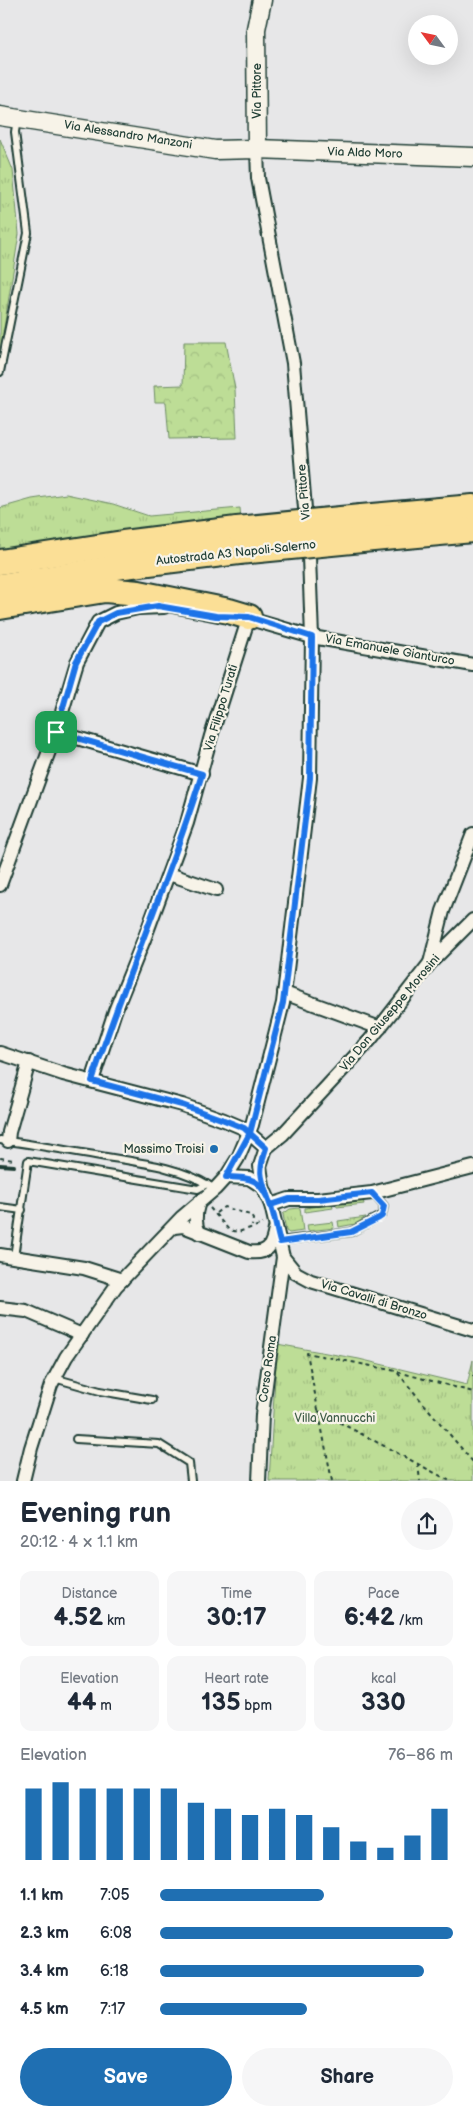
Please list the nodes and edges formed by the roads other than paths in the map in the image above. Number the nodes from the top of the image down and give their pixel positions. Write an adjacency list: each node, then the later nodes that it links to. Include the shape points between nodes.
1 (262, 0): 3 (street, Via Pittore, via 256,29)
2 (8, 118): 3 (street, Via Alessandro Manzoni, via 215,150); 5 (lane, via 15,132 28,233)
3 (257, 149): 4 (street, Via Aldo Moro); 14 (street, Via Pittore, via 258,178 293,363)
4 (473, 157)
5 (0, 372)
6 (473, 507): 7 (highway, Autostrada A3 Napoli-Salerno)
7 (362, 529): 8 (highway, Autostrada A3 Napoli-Salerno); 9 (highway, Autostrada A3 Napoli-Salerno, bridge)
8 (473, 530)
9 (238, 541): 10 (highway, Autostrada A3 Napoli-Salerno, via 123,543); 11 (highway, Autostrada A3 Napoli-Salerno, via 124,566)
10 (0, 562)
11 (0, 586)
12 (0, 607): 13 (highway, via 105,590 148,595)
13 (249, 617): 14 (street, Via Emanuele Gianturco); 16 (street, Via Emanuele Gianturco, via 216,616 158,606 116,613 98,622 76,662); 17 (street, Via Filippo Turati)
14 (312, 637): 15 (street, Via Emanuele Gianturco); 24 (street, Via Pittore, via 310,778)
15 (473, 665)
16 (56, 732): 17 (street); 20 (street, Via Emanuele Gianturco)
17 (202, 774): 19 (street, Via Filippo Turati)
18 (473, 834): 23 (street, via 443,911)
19 (169, 874): 21 (street); 28 (street, Via Filippo Turati, via 115,1011)
20 (0, 885)
21 (216, 890)
22 (473, 920): 23 (street, Via Don Giuseppe Morosini)
23 (430, 963): 25 (street, Via Don Giuseppe Morosini)
24 (284, 993): 25 (street); 29 (street, Via Pittore)
25 (380, 1028): 31 (street, Via Don Giuseppe Morosini, via 283,1134)
26 (0, 1053): 27 (street)
27 (29, 1062): 28 (street); 30 (street)
28 (92, 1081): 29 (street, via 182,1105)
29 (250, 1133): 31 (street); 33 (street, Via Pittore)
30 (4, 1141): 34 (lane, via 172,1170)
31 (266, 1148): 35 (street, via 260,1166)
32 (473, 1167): 36 (street)
33 (226, 1177): 34 (street, Via Pittore); 35 (street, via 249,1178)
34 (211, 1187): 37 (street, Via Pittore); 40 (lane, via 198,1189 28,1161)
35 (263, 1187): 38 (street)
36 (372, 1193): 38 (street, via 289,1199); 44 (lane, via 384,1206 382,1216 359,1229)
37 (200, 1202): 42 (street, Via Pittore); 43 (street, via 196,1216)
38 (271, 1205): 41 (street)
39 (0, 1207): 40 (lane)
40 (22, 1210): 46 (lane)
41 (275, 1225): 43 (street, via 271,1246 267,1251 258,1253); 44 (street)
42 (174, 1227): 43 (street, via 183,1226); 48 (street, Via Pittore)
43 (199, 1233)
44 (280, 1242): 47 (street)
45 (0, 1255): 46 (street)
46 (14, 1257): 48 (street, via 84,1268)
47 (283, 1257): 50 (street, Via Cavalli di Bronzo, via 296,1273 311,1281); 57 (street, Corso Roma, via 262,1415)
48 (122, 1280): 51 (street, Via Pittore)
49 (0, 1308): 51 (street, via 26,1311)
50 (473, 1330)
51 (82, 1334): 52 (street, Via Pittore)
52 (54, 1378): 53 (lane, via 100,1391); 55 (street, Via Pittore)
53 (152, 1400)
54 (76, 1439): 56 (lane, via 159,1444 189,1463)
55 (23, 1481)
56 (191, 1481)
57 (260, 1481)

